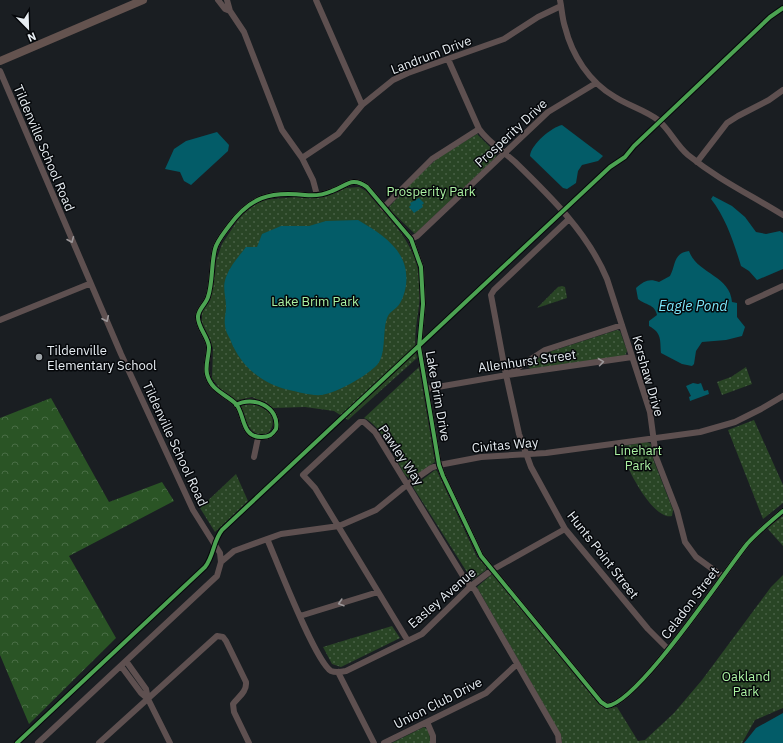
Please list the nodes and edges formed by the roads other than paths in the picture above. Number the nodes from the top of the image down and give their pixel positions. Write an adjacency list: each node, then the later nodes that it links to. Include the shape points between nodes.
1 (143, 0): 8 (street)
2 (218, 0): 6 (street)
3 (227, 0): 6 (street)
4 (316, 0): 12 (street)
5 (561, 3): 7 (street, Landrum Drive, via 504,39); 10 (street, via 564,26 571,46 579,62)
6 (230, 11): 15 (street, via 244,32 282,130)
7 (448, 59): 12 (street, Landrum Drive, via 393,80); 13 (street)
8 (0, 61)
9 (0, 71): 22 (street, Tildenville School Road, one-way to 22)
10 (596, 83): 14 (street, Prosperity Drive, via 548,112); 16 (street, via 614,97 659,121 677,145)
11 (783, 90): 16 (street, via 727,123)
12 (362, 105): 15 (street, Landrum Drive, via 338,134)
13 (479, 129): 14 (street); 18 (street, via 432,159)
14 (504, 154): 20 (street, Kershaw Drive, via 514,161); 21 (street, Prosperity Drive)
15 (302, 158): 17 (street)
16 (697, 162): 19 (street, via 731,186)
17 (317, 195): 18 (street, Lake Brim Drive, via 333,191 352,181 360,182); 31 (street, Lake Brim Drive, via 286,193 261,198 236,217 215,248 208,298 198,316 209,347 208,375 219,392)
18 (383, 208): 21 (street, Lake Brim Drive)
19 (783, 215)
20 (569, 219): 26 (street, Kershaw Drive, via 598,257); 28 (street, Hunts Point Street, via 491,294)
21 (411, 239): 29 (street, Lake Brim Drive, via 420,262 423,283 423,314 419,340)
22 (89, 284): 25 (street); 42 (street, Tildenville School Road, one-way to 42, via 193,510 220,553)
23 (783, 286): 24 (street)
24 (748, 302)
25 (0, 320)
26 (622, 326): 27 (street, Kershaw Drive); 28 (street, via 545,350)
27 (632, 358): 28 (street, Allenhurst Street, one-way to 27); 33 (street, Kershaw Drive, via 650,412)
28 (507, 375): 29 (street, Allenhurst Street); 34 (street, Hunts Point Street)
29 (426, 389): 36 (street, Lake Brim Drive)
30 (783, 396): 33 (street, Civitas Way, via 754,413 720,427)
31 (236, 405): 32 (street, Lake Brim Drive, via 246,428); 32 (street, via 241,402 260,402 274,415 276,429 268,437)
32 (258, 438): 35 (street)
33 (653, 439): 34 (street, Civitas Way); 44 (street, Kershaw Drive, via 656,457 688,548)
34 (525, 454): 36 (street, Civitas Way, via 481,457); 40 (street, Hunts Point Street)
35 (254, 457)
36 (440, 465): 37 (street, Civitas Way, via 431,468); 43 (street, Lake Brim Drive, via 477,548)
37 (408, 484): 39 (street, Civitas Way, via 376,510); 39 (street, Pawley Way, via 375,432 364,422 360,422 303,475 315,488); 45 (street, Pawley Way)
38 (783, 511): 44 (street, Celadon Street, via 749,542)
39 (339, 526): 41 (street, Civitas Way, via 281,534); 46 (street, Pawley Way)
40 (565, 529): 43 (street, Easley Avenue); 49 (street, Hunts Point Street, via 648,630)
41 (268, 541): 42 (street, Civitas Way, via 234,551); 47 (street)
42 (221, 562): 50 (street, via 217,576)
43 (492, 570): 45 (street, Easley Avenue); 54 (street, Lake Brim Drive, via 600,702)
44 (722, 576): 49 (street, Celadon Street)
45 (471, 586): 48 (street, Easley Avenue, via 422,634); 51 (street, Pawley Way)
46 (378, 592): 47 (street, one-way to 47); 48 (street, Pawley Way)
47 (300, 616): 52 (street, via 324,663 331,671)
48 (408, 641): 52 (street, Easley Avenue, via 346,671)
49 (668, 649): 54 (street, Celadon Street, via 644,680)
50 (124, 664): 53 (street, via 146,689); 57 (street)
51 (517, 664): 55 (street, Union Club Drive, via 486,693); 56 (street, Pawley Way)
52 (338, 672): 61 (street)
53 (148, 699): 58 (street); 59 (street); 60 (street, via 216,636 223,637 246,682 243,693 233,704 234,712)
54 (612, 705)
55 (427, 722): 62 (street, Union Club Drive); 63 (street)
56 (560, 742)
57 (38, 743)
58 (99, 743)
59 (170, 743)
60 (249, 743)
61 (374, 743)
62 (384, 743)
63 (433, 743)

